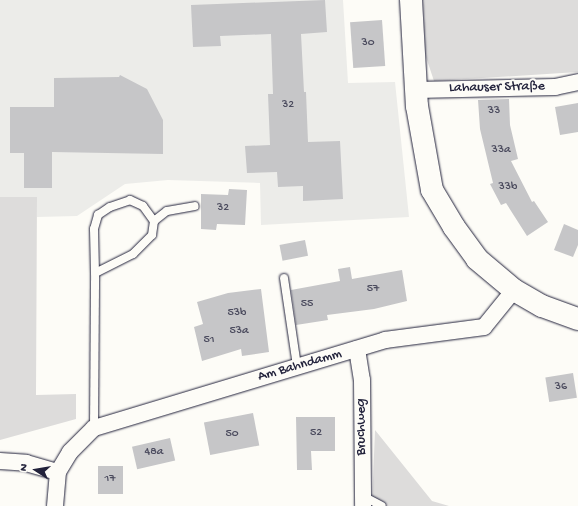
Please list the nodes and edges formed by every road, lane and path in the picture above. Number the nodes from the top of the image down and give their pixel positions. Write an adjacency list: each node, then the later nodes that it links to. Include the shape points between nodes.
1 (411, 0): 3 (street)
2 (578, 82): 3 (street, Lahauser Straße, via 555,87)
3 (416, 90): 8 (street, via 432,190 477,259)
4 (195, 206): 5 (lane, via 167,212)
5 (154, 221): 6 (lane, via 152,235 133,254); 6 (lane, via 143,206 130,200 110,207 98,215 94,229)
6 (95, 273): 12 (lane)
7 (284, 278): 11 (lane)
8 (514, 290): 9 (street, via 542,306); 10 (street, Am Bahndamm, via 484,327 418,334 385,340)
9 (578, 319)
10 (357, 349): 11 (street, Am Bahndamm); 15 (street, Bruchweg, via 362,380)
11 (298, 366): 12 (street, Am Bahndamm)
12 (94, 428): 14 (street, Am Bahndamm, via 79,442)
13 (0, 461): 14 (street, via 26,463)
14 (58, 472): 16 (street)
15 (363, 501): 17 (lane)
16 (55, 506)
17 (382, 506)

